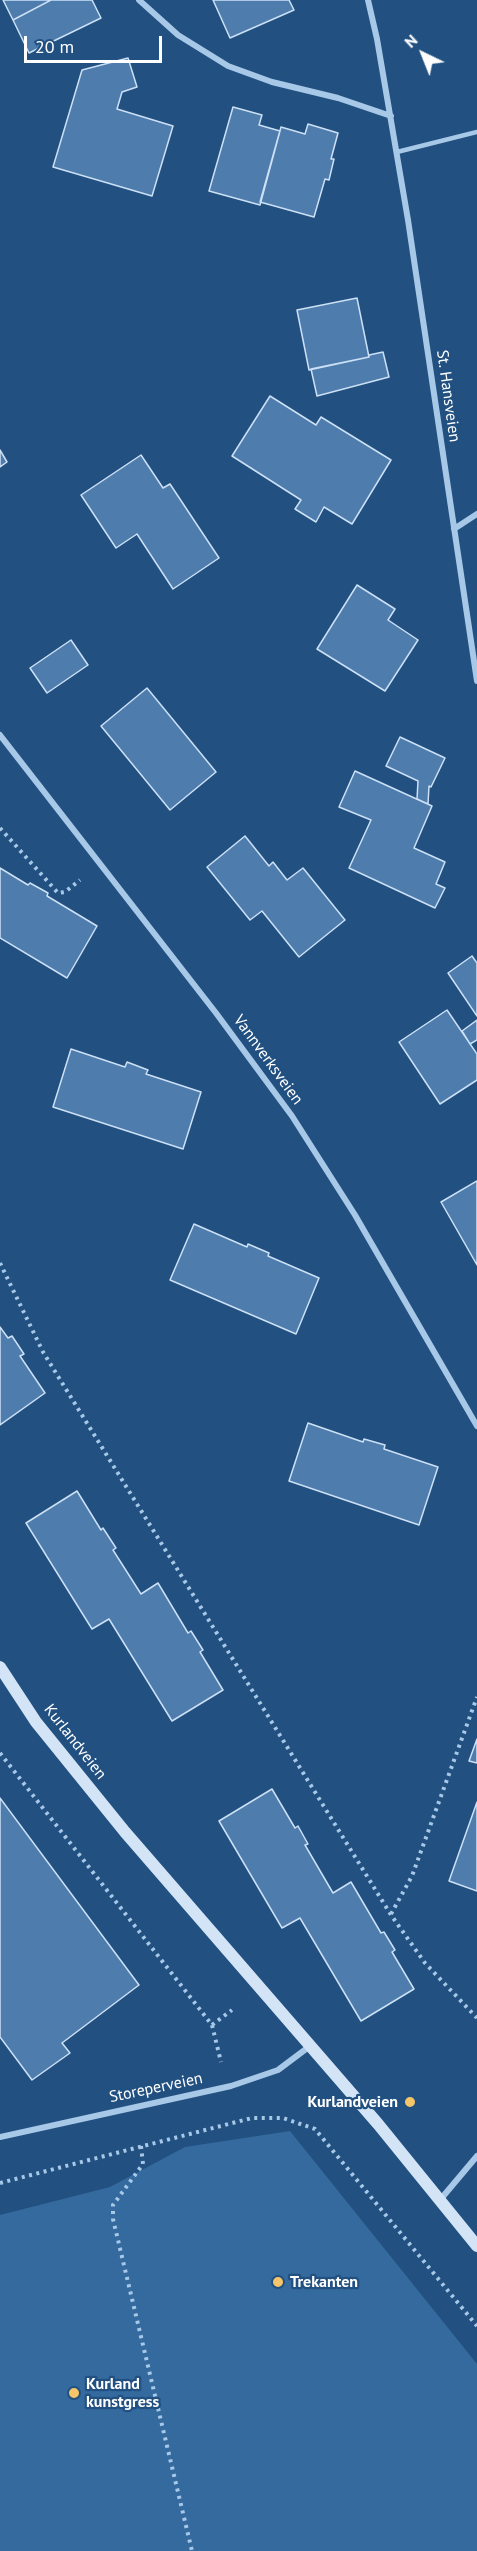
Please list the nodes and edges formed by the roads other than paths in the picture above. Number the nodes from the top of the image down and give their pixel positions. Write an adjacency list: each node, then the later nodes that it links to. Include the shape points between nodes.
1 (139, 0): 3 (street, via 178,35 228,66)
2 (368, 0): 3 (street, St. Hansveien)
3 (391, 116): 5 (street, St. Hansveien)
4 (477, 132): 5 (lane)
5 (397, 152): 7 (street, St. Hansveien)
6 (477, 514): 7 (street)
7 (454, 529): 8 (street, St. Hansveien)
8 (477, 681)
9 (0, 735): 10 (street, Vannverksveien, via 292,1116 355,1215)
10 (477, 1426)
11 (0, 1667): 12 (main road, Kurlandveien, via 36,1722 125,1832)
12 (310, 2046): 13 (street, Storeperveien, via 278,2070 231,2086); 15 (main road, Kurlandveien)
13 (0, 2137)
14 (477, 2156): 15 (street)
15 (440, 2200): 16 (main road, Kurlandveien)
16 (477, 2246)

